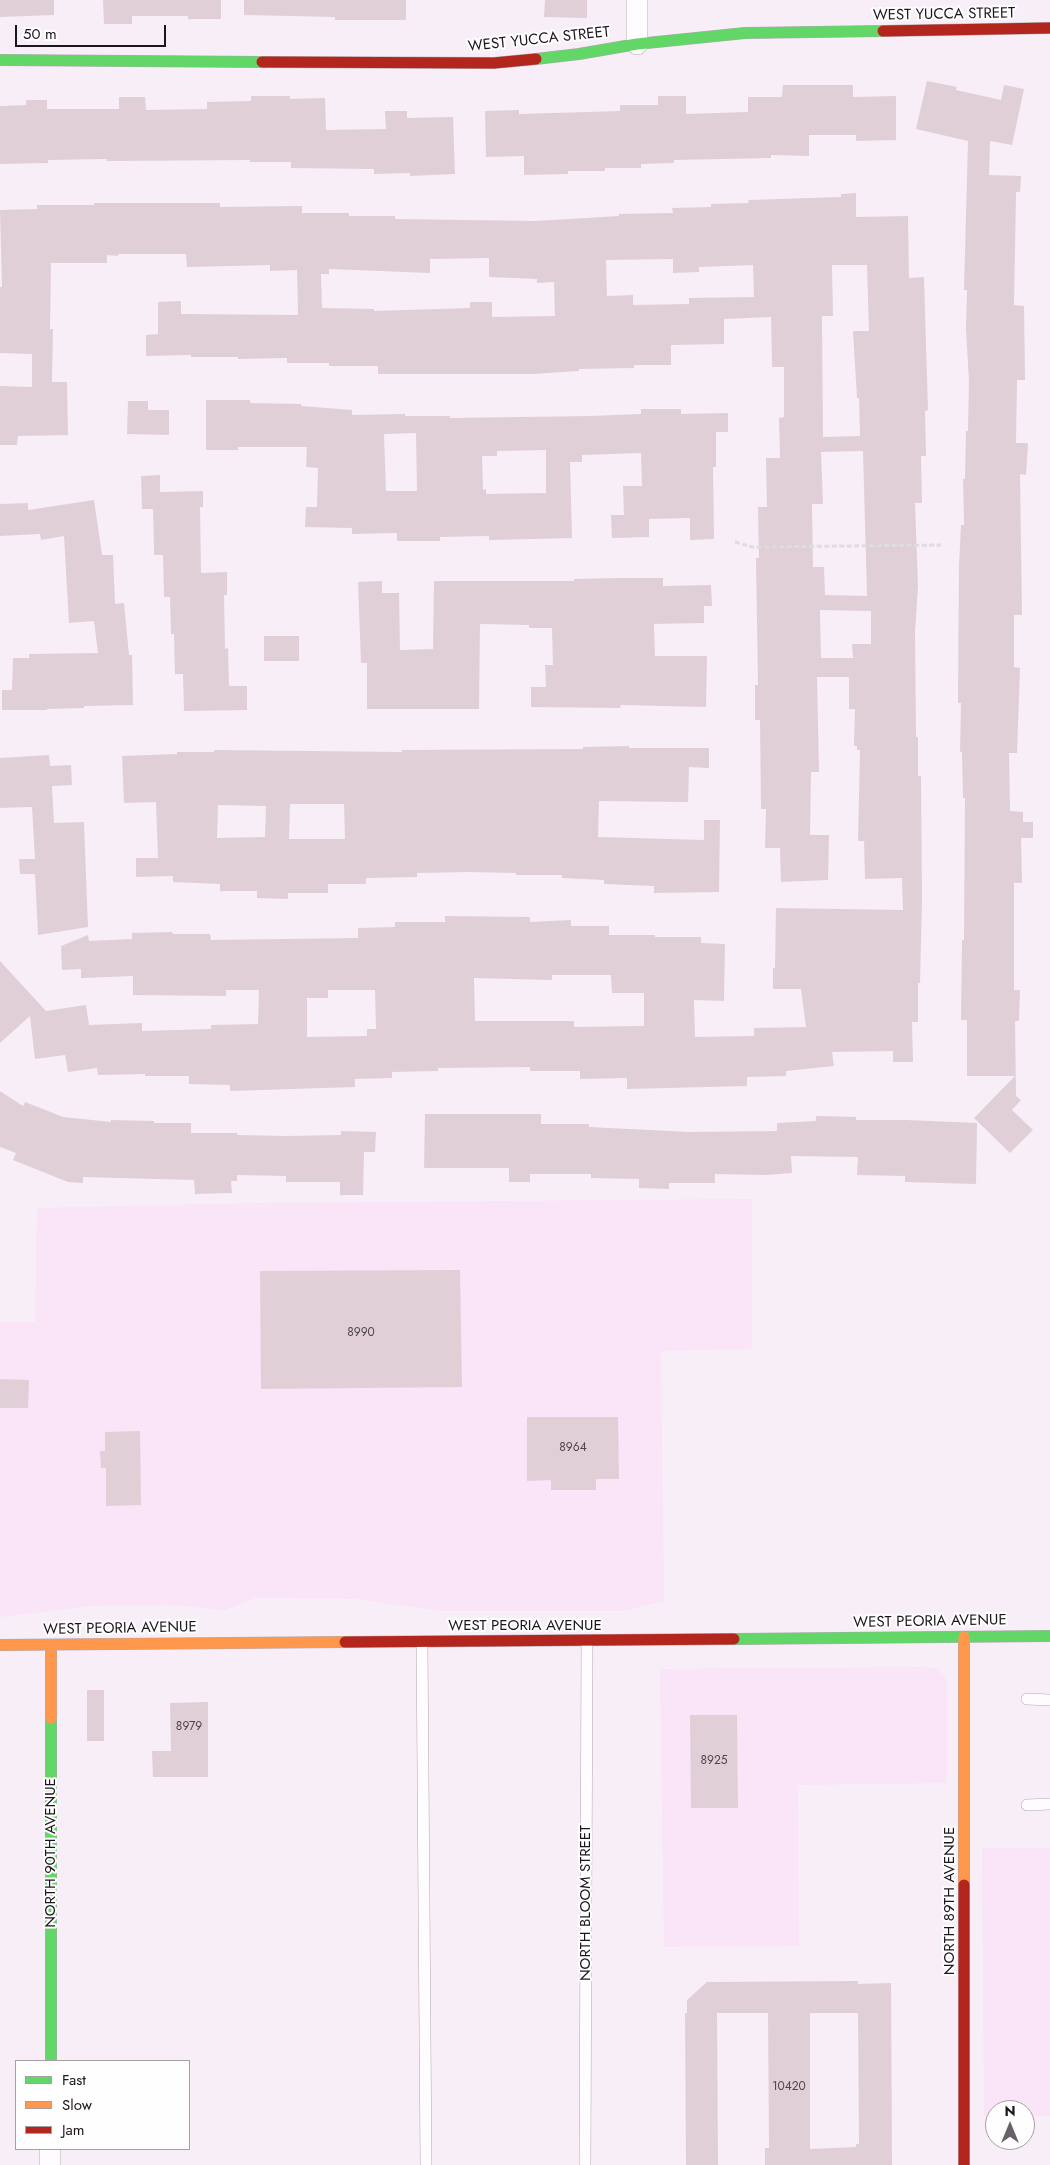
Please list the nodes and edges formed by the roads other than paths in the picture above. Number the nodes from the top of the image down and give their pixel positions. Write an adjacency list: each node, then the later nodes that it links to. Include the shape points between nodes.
1 (637, 0): 3 (street)
2 (1050, 28): 3 (street, WEST YUCCA STREET, via 745,33)
3 (637, 44): 4 (street, WEST YUCCA STREET, via 494,63)
4 (0, 60)
5 (1050, 1636): 6 (street, WEST PEORIA AVENUE)
6 (964, 1637): 8 (street, WEST PEORIA AVENUE); 20 (street, NORTH 89TH AVENUE)
7 (422, 1641): 8 (street, WEST PEORIA AVENUE); 10 (street, WEST PEORIA AVENUE); 18 (lane)
8 (587, 1641): 19 (lane, NORTH BLOOM STREET)
9 (0, 1645): 10 (street, WEST PEORIA AVENUE)
10 (51, 1645): 15 (street, NORTH 90TH AVENUE)
11 (1027, 1699): 12 (lane)
12 (1050, 1700)
13 (1050, 1804): 14 (lane)
14 (1027, 1805)
15 (51, 2060)
16 (50, 2150): 17 (street)
17 (50, 2165)
18 (426, 2165)
19 (585, 2165)
20 (964, 2165)

